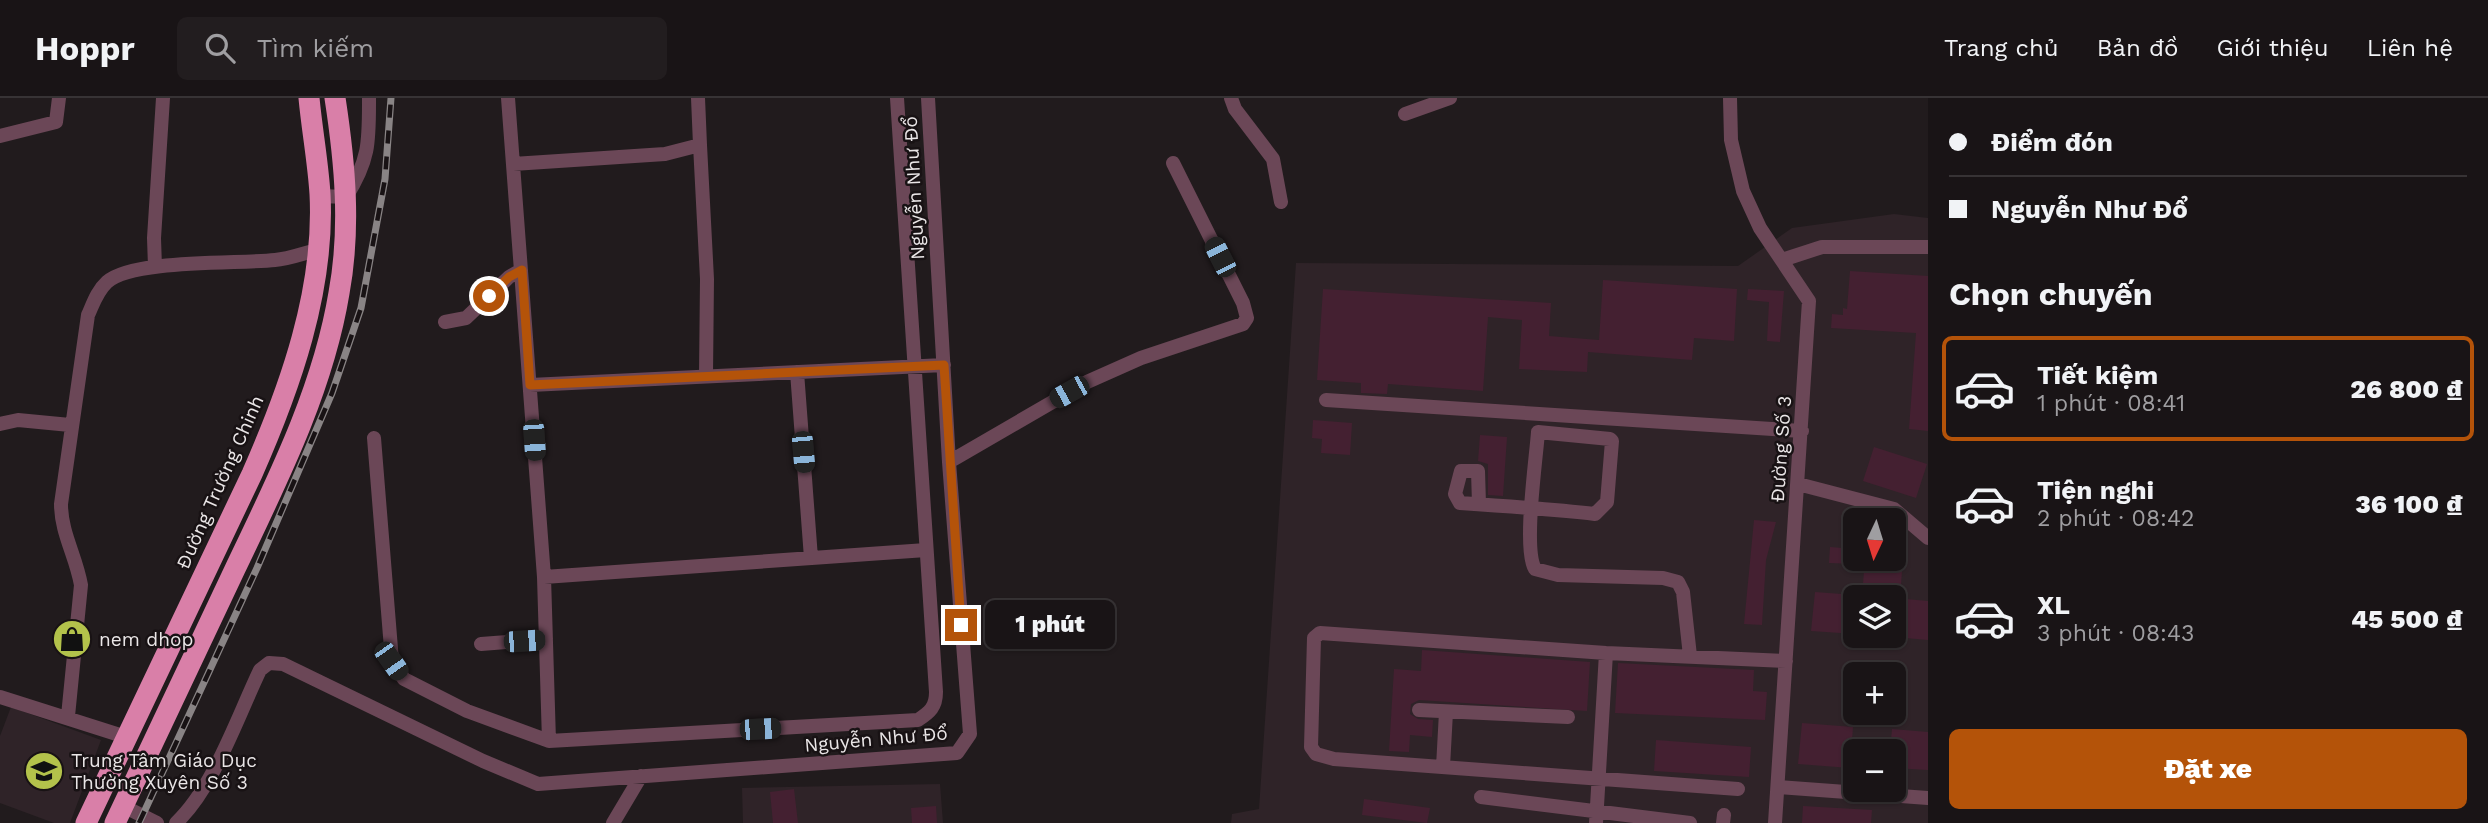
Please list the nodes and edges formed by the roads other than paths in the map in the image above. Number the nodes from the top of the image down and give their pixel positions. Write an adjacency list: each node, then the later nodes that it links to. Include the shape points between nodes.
1 (59, 98): 14 (street, via 56,122)
2 (163, 98): 24 (street)
3 (309, 98): 18 (highway, Đường Trường Chinh)
4 (335, 98): 19 (highway)
5 (369, 98): 19 (street, via 369,153)
6 (508, 98): 17 (street)
7 (698, 98): 15 (street)
8 (897, 98): 28 (street)
9 (928, 98): 27 (street, Nguyễn Như Đổ)
10 (1231, 98): 20 (street, via 1273,159)
11 (1450, 98): 13 (street)
12 (1730, 98): 23 (street, Đường Số 3, via 1731,140 1743,191)
13 (1405, 114)
14 (0, 136)
15 (700, 145): 17 (street, via 665,154); 30 (street, via 707,279)
16 (1172, 163): 37 (street, via 1243,303 1244,324 1141,358 1087,382)
17 (513, 164): 25 (street)
18 (320, 196): 19 (street); 22 (highway, Đường Trường Chinh)
19 (346, 197): 64 (highway, via 339,293 311,396 277,480)
20 (1281, 202)
21 (1928, 247): 23 (street, via 1822,247)
22 (317, 250): 24 (street, via 279,260); 55 (highway, Đường Trường Chinh, via 305,324 272,428)
23 (1782, 260): 35 (street, Đường Số 3, via 1810,300)
24 (155, 267): 34 (street, via 107,281 97,295 88,315)
25 (522, 270): 26 (street, via 466,318); 31 (street)
26 (445, 323)
27 (944, 365): 28 (street); 37 (street, Nguyễn Như Đổ)
28 (915, 366): 29 (street); 42 (street)
29 (797, 372): 30 (street); 43 (street)
30 (706, 375): 31 (street)
31 (530, 385): 44 (street)
32 (1326, 400): 35 (street)
33 (0, 424): 34 (street, via 19,420)
34 (70, 425): 53 (street, via 61,525 81,585)
35 (1802, 431): 38 (street, Đường Số 3)
36 (374, 438): 56 (street, via 391,661 404,679 467,711)
37 (949, 462): 58 (street, Nguyễn Như Đổ, via 970,734 957,753)
38 (1798, 484): 41 (street, via 1894,509); 49 (street, Đường Số 3)
39 (1479, 504): 40 (street)
40 (1533, 508): 40 (street, via 1538,432 1604,436 1612,441 1607,502 1601,510 1595,514); 48 (street, via 1530,553 1535,569 1558,575 1678,582)
41 (1928, 538)
42 (926, 550): 43 (street); 56 (street, via 936,702 918,720)
43 (811, 558): 44 (street)
44 (544, 576): 45 (street)
45 (546, 639): 46 (street); 56 (street)
46 (481, 644)
47 (1606, 653): 48 (street); 57 (street, via 1320,633 1314,638 1311,747 1316,754); 59 (street)
48 (1690, 656): 49 (street)
49 (1786, 661): 60 (street, Đường Số 3)
50 (0, 697): 53 (street)
51 (1419, 710): 52 (street)
52 (1446, 712): 54 (street); 57 (street)
53 (68, 716): 55 (street)
54 (1568, 717)
55 (127, 737): 66 (highway, Đường Trường Chinh)
56 (549, 741)
57 (1443, 767): 59 (street)
58 (641, 776): 68 (street, Nguyễn Như Đổ, via 538,784 283,664 269,663 260,670 205,783); 69 (street)
59 (1598, 778): 61 (street); 65 (street)
60 (1778, 787): 63 (street); 71 (street, Đường Số 3)
61 (1738, 789)
62 (1481, 797): 65 (street)
63 (1928, 798)
64 (119, 814): 67 (street)
65 (1597, 818): 70 (street)
66 (86, 823)
67 (157, 823)
68 (176, 823)
69 (613, 823)
70 (1690, 823)
71 (1775, 823)

